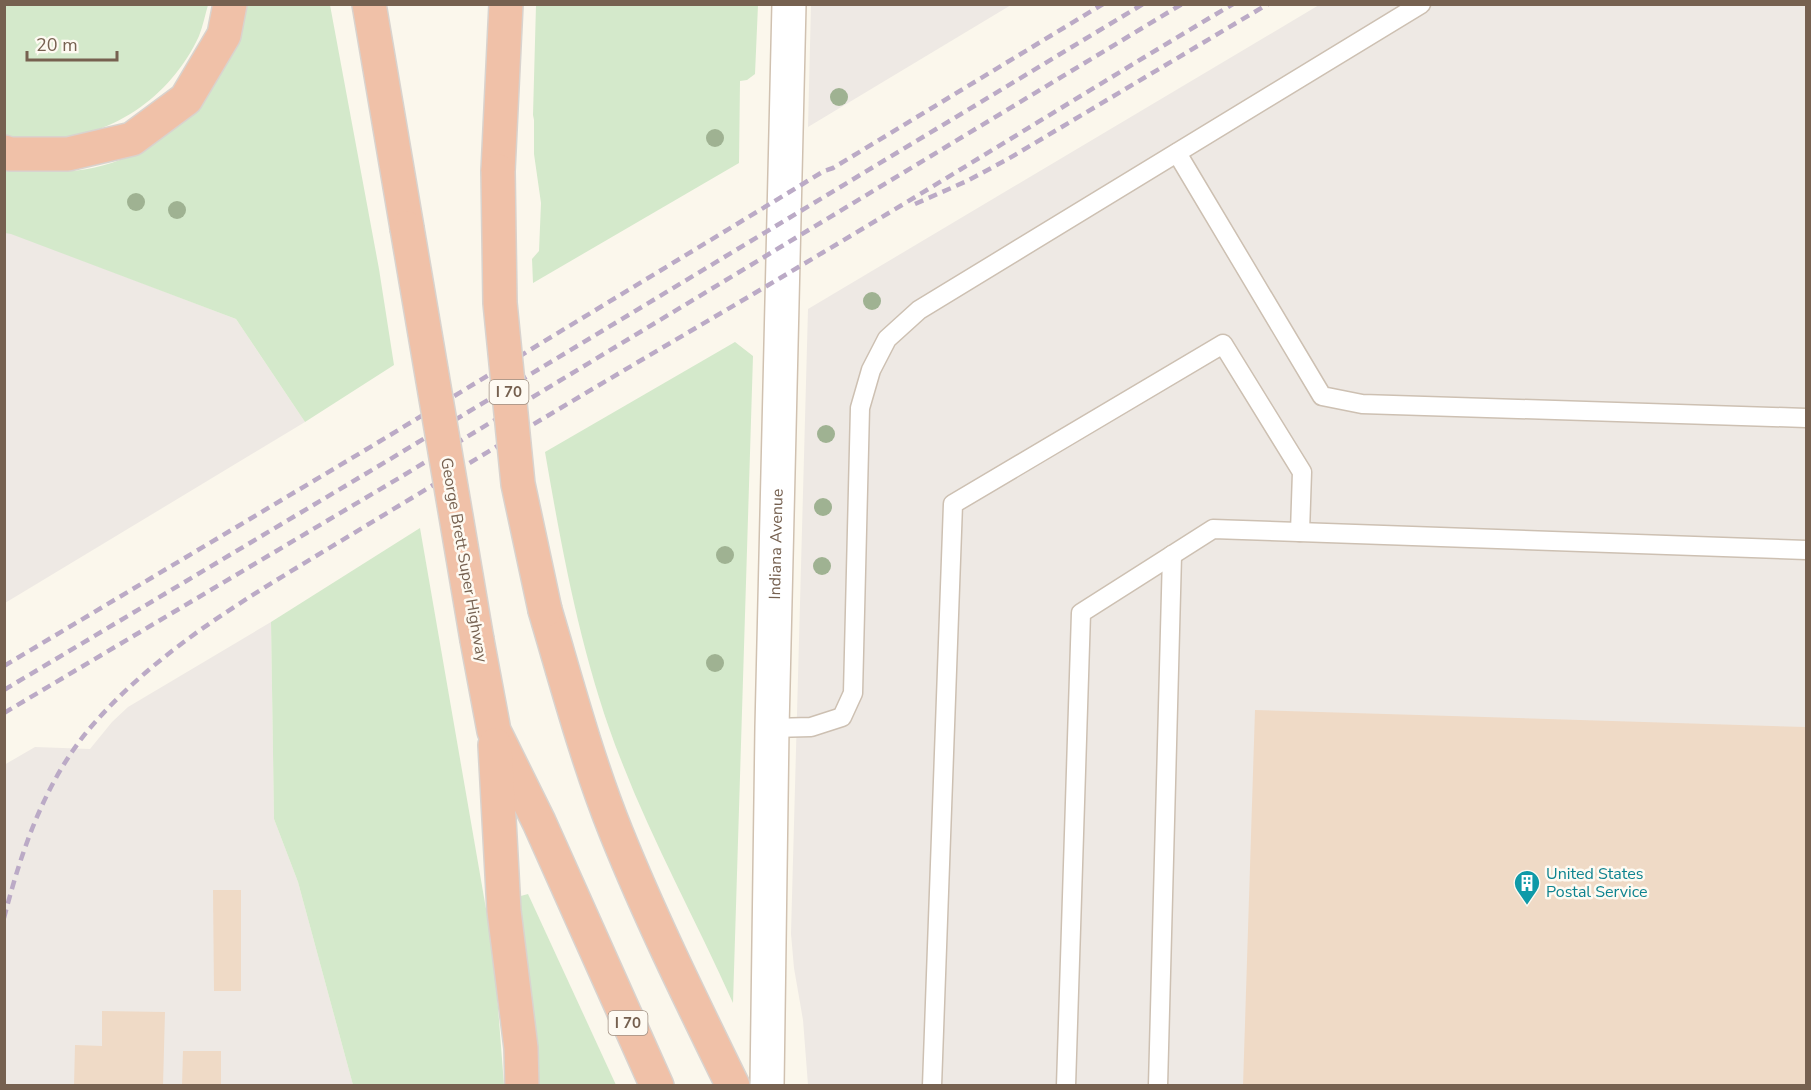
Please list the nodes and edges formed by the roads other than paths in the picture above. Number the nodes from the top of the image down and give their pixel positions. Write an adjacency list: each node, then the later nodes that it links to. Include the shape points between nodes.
1 (230, 4): 6 (highway, via 224,35 186,99 132,139 68,154)
2 (369, 4): 13 (highway, George Brett Super Highway / I 70, bridge)
3 (506, 4): 16 (highway, I 70, bridge, via 498,171 501,303 518,484 546,610 612,821 673,963)
4 (789, 4): 12 (street, Indiana Avenue)
5 (1421, 4): 7 (lane)
6 (4, 152)
7 (1177, 153): 8 (lane, via 1322,396 1362,404); 12 (lane, via 919,310 887,339 871,370 860,408 853,693 842,717 812,727)
8 (1806, 417)
9 (1300, 532): 10 (lane); 11 (lane, via 1213,529); 18 (lane, via 1302,472 1223,344 953,504)
10 (1806, 550)
11 (1172, 555): 19 (lane, via 1081,613); 20 (lane)
12 (772, 728): 17 (street, Indiana Avenue)
13 (494, 731): 14 (highway, via 504,911); 15 (highway, George Brett Super Highway / I 70)
14 (522, 1086)
15 (657, 1086)
16 (733, 1086)
17 (767, 1086)
18 (932, 1086)
19 (1066, 1086)
20 (1158, 1086)

